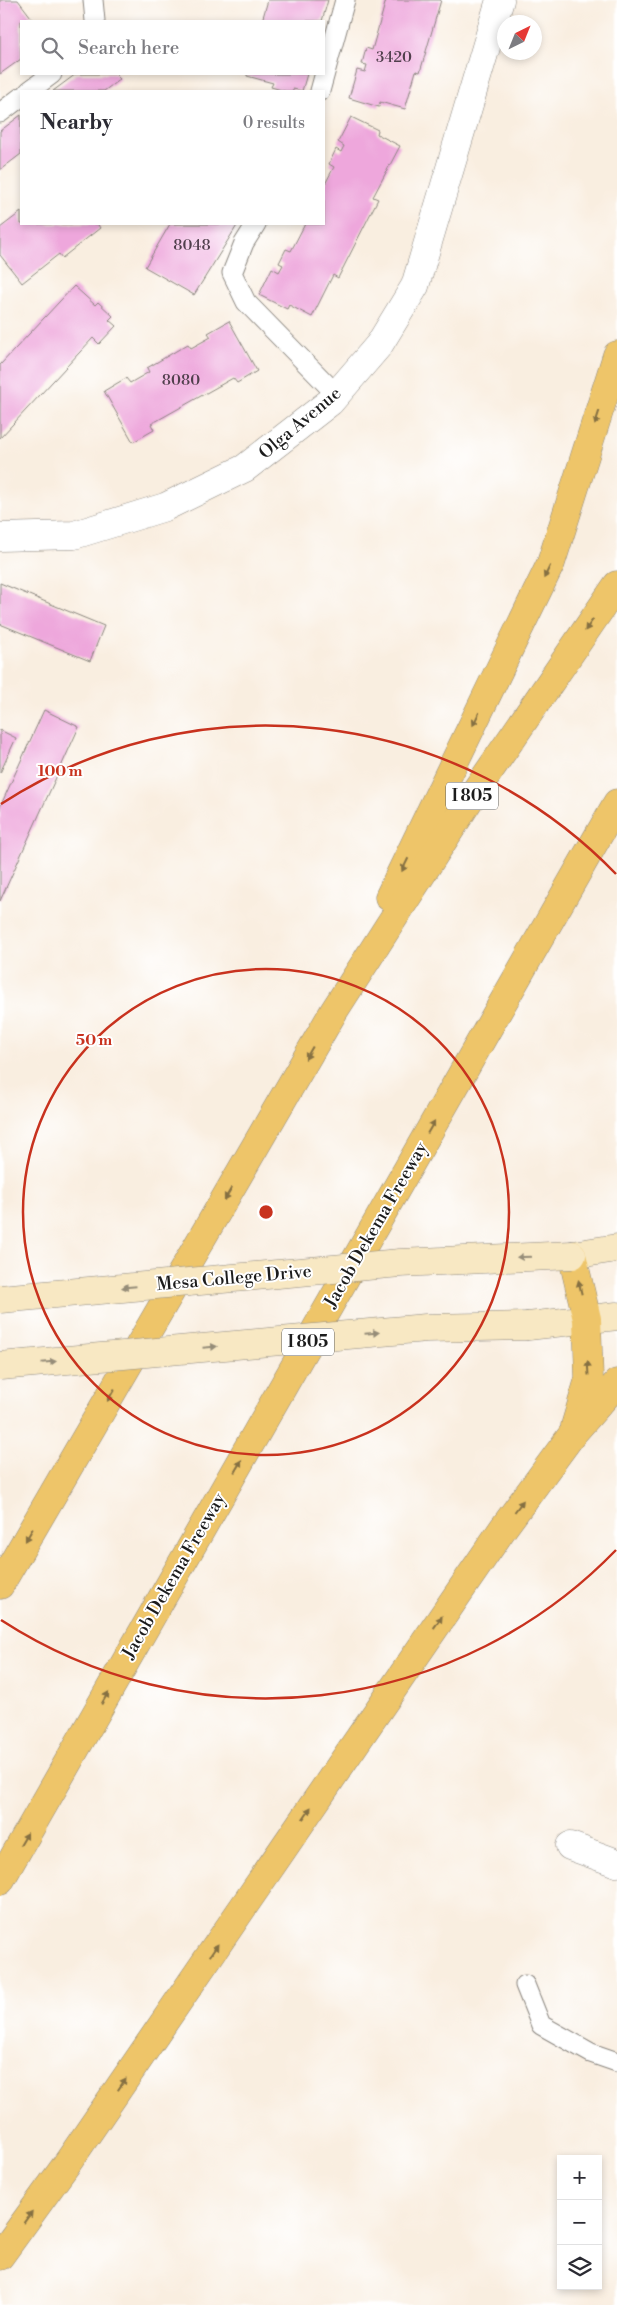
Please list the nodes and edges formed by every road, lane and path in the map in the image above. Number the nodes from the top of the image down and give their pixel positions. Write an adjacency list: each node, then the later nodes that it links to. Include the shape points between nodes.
1 (93, 0): 4 (lane)
2 (345, 0): 5 (lane)
3 (500, 0): 14 (street, Olga Avenue, via 415,286 379,345)
4 (95, 20)
5 (325, 73)
6 (51, 75): 8 (lane)
7 (324, 75): 9 (lane)
8 (30, 90)
9 (320, 90)
10 (20, 98): 11 (lane)
11 (0, 113)
12 (255, 225): 14 (lane, via 232,273 239,288 246,302)
13 (617, 355): 18 (highway, one-way to 18, via 551,563)
14 (336, 395): 15 (street, Olga Avenue, via 245,468 165,508 74,534)
15 (0, 537)
16 (617, 585): 18 (highway, I 805, one-way to 18, via 470,799)
17 (617, 803): 30 (highway, Jacob Dekema Freeway / I 805, one-way to 17)
18 (334, 1011): 27 (highway, I 805, one-way to 27)
19 (617, 1248): 20 (main road, Mesa College Drive)
20 (572, 1255): 21 (main road, Mesa College Drive, one-way to 21, bridge, via 400,1263); 23 (highway, one-way to 20)
21 (0, 1299)
22 (617, 1316): 23 (main road)
23 (587, 1319): 24 (main road, one-way to 23, bridge, via 426,1328 528,1326); 26 (highway, one-way to 23, via 589,1379)
24 (0, 1366)
25 (617, 1383): 26 (highway)
26 (574, 1432): 33 (highway, one-way to 26, via 66,2165 504,1527)
27 (0, 1585)
28 (570, 1846): 29 (street)
29 (617, 1863)
30 (0, 1881)
31 (525, 1985): 32 (lane, via 541,2024 590,2053)
32 (617, 2062)
33 (0, 2256)

